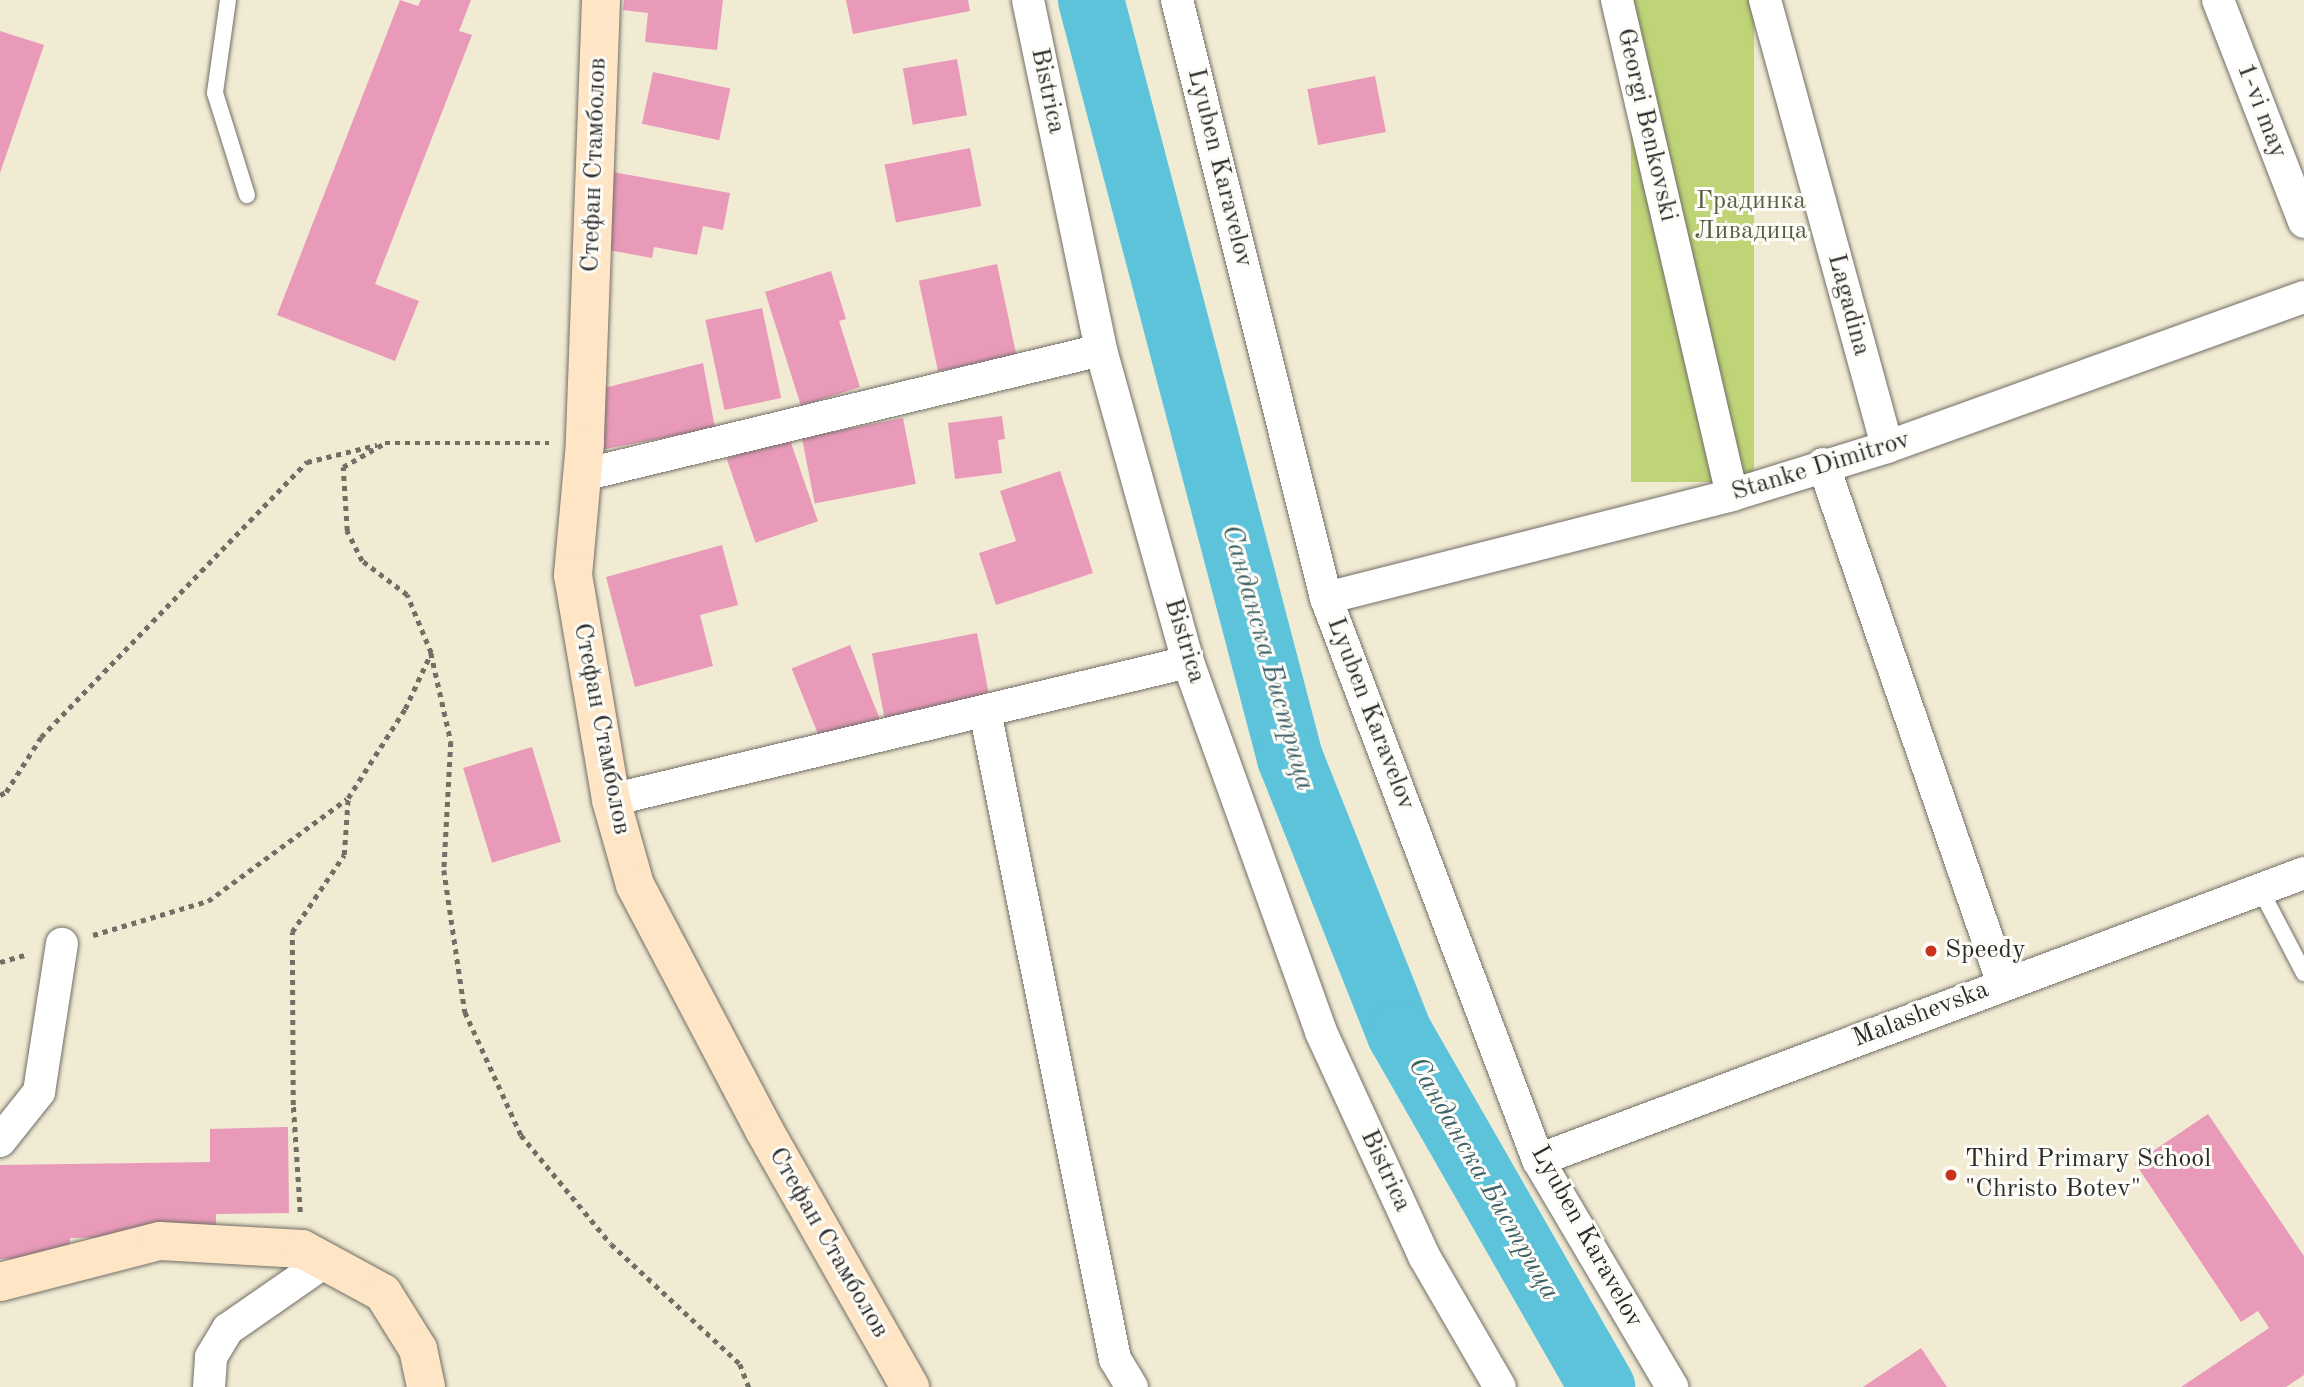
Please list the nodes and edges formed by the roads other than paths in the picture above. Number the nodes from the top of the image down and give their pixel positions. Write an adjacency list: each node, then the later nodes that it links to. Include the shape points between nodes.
1 (228, 0): 8 (lane, via 215,93)
2 (601, 0): 13 (street, Стефан Стамболов)
3 (1028, 0): 11 (street, Bistrica)
4 (1177, 0): 16 (street, Lyuben Karavelov)
5 (1617, 0): 15 (street, Georgi Benkovski)
6 (1765, 0): 12 (street, Lagadina)
7 (2218, 0): 9 (street, 1-vi may)
8 (247, 195)
9 (2304, 222)
10 (2304, 297): 12 (street, Stanke Dimitrov)
11 (1101, 350): 13 (street); 17 (street, Bistrica)
12 (1887, 447): 14 (street, Stanke Dimitrov)
13 (584, 459): 19 (street, Стефан Стамболов, via 573,575)
14 (1823, 464): 15 (street, Stanke Dimitrov); 24 (street)
15 (1732, 495): 16 (street, Stanke Dimitrov)
16 (1326, 598): 26 (street, Lyuben Karavelov)
17 (1188, 663): 18 (street); 33 (street, Bistrica, via 1321,1032 1424,1255)
18 (985, 711): 19 (street); 32 (street, via 1115,1359)
19 (611, 800): 31 (street, Стефан Стамболов, via 635,885 764,1130)
20 (2304, 873): 21 (street, Malashevska)
21 (2260, 888): 23 (lane); 24 (street, Malashevska)
22 (62, 944): 25 (street, via 39,1091)
23 (2304, 973)
24 (2003, 984): 26 (street, Malashevska)
25 (0, 1142)
26 (1538, 1160): 34 (street, Lyuben Karavelov)
27 (314, 1255): 28 (street, via 160,1241); 29 (street, via 228,1329 211,1357); 30 (street, via 383,1293 418,1349)
28 (0, 1282)
29 (209, 1387)
30 (426, 1387)
31 (910, 1387)
32 (1132, 1387)
33 (1500, 1387)
34 (1672, 1387)

